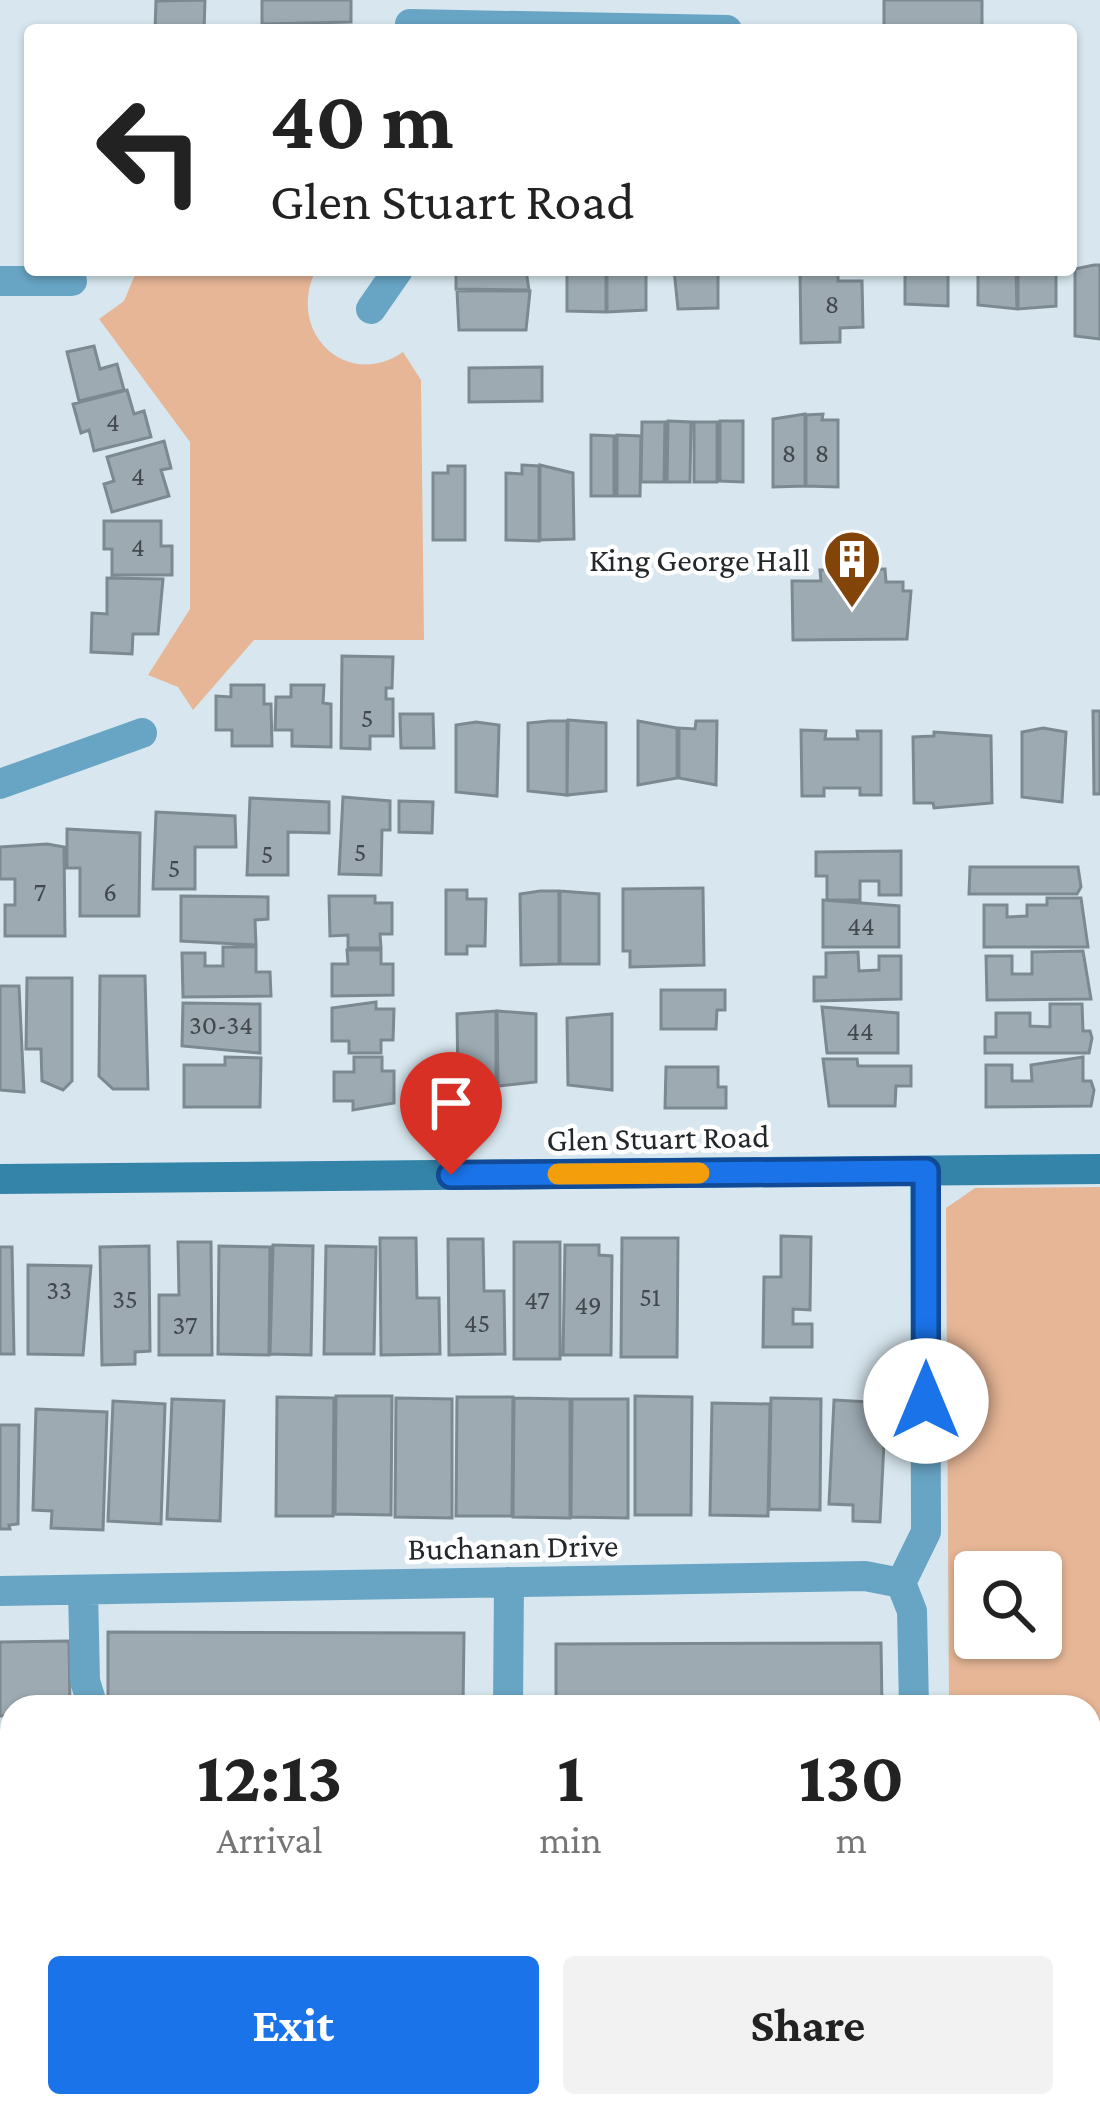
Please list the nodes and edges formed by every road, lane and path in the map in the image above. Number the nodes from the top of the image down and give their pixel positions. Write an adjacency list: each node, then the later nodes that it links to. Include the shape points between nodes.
1 (410, 18): 2 (street)
2 (568, 24)
3 (394, 276): 6 (street)
4 (0, 281): 5 (street)
5 (72, 281)
6 (371, 308)
7 (142, 733): 8 (street)
8 (0, 784)
9 (1100, 1169): 10 (street, Glen Stuart Road)
10 (926, 1171): 11 (street, Glen Stuart Road); 13 (street, via 926,1532)
11 (0, 1179)
12 (509, 1582): 13 (street, Buchanan Drive, via 865,1576); 14 (street, Buchanan Drive); 17 (street)
13 (901, 1583): 18 (street, via 912,1611)
14 (83, 1590): 15 (street, Buchanan Drive); 16 (street)
15 (0, 1591)
16 (89, 1695)
17 (508, 1695)
18 (914, 1695)

